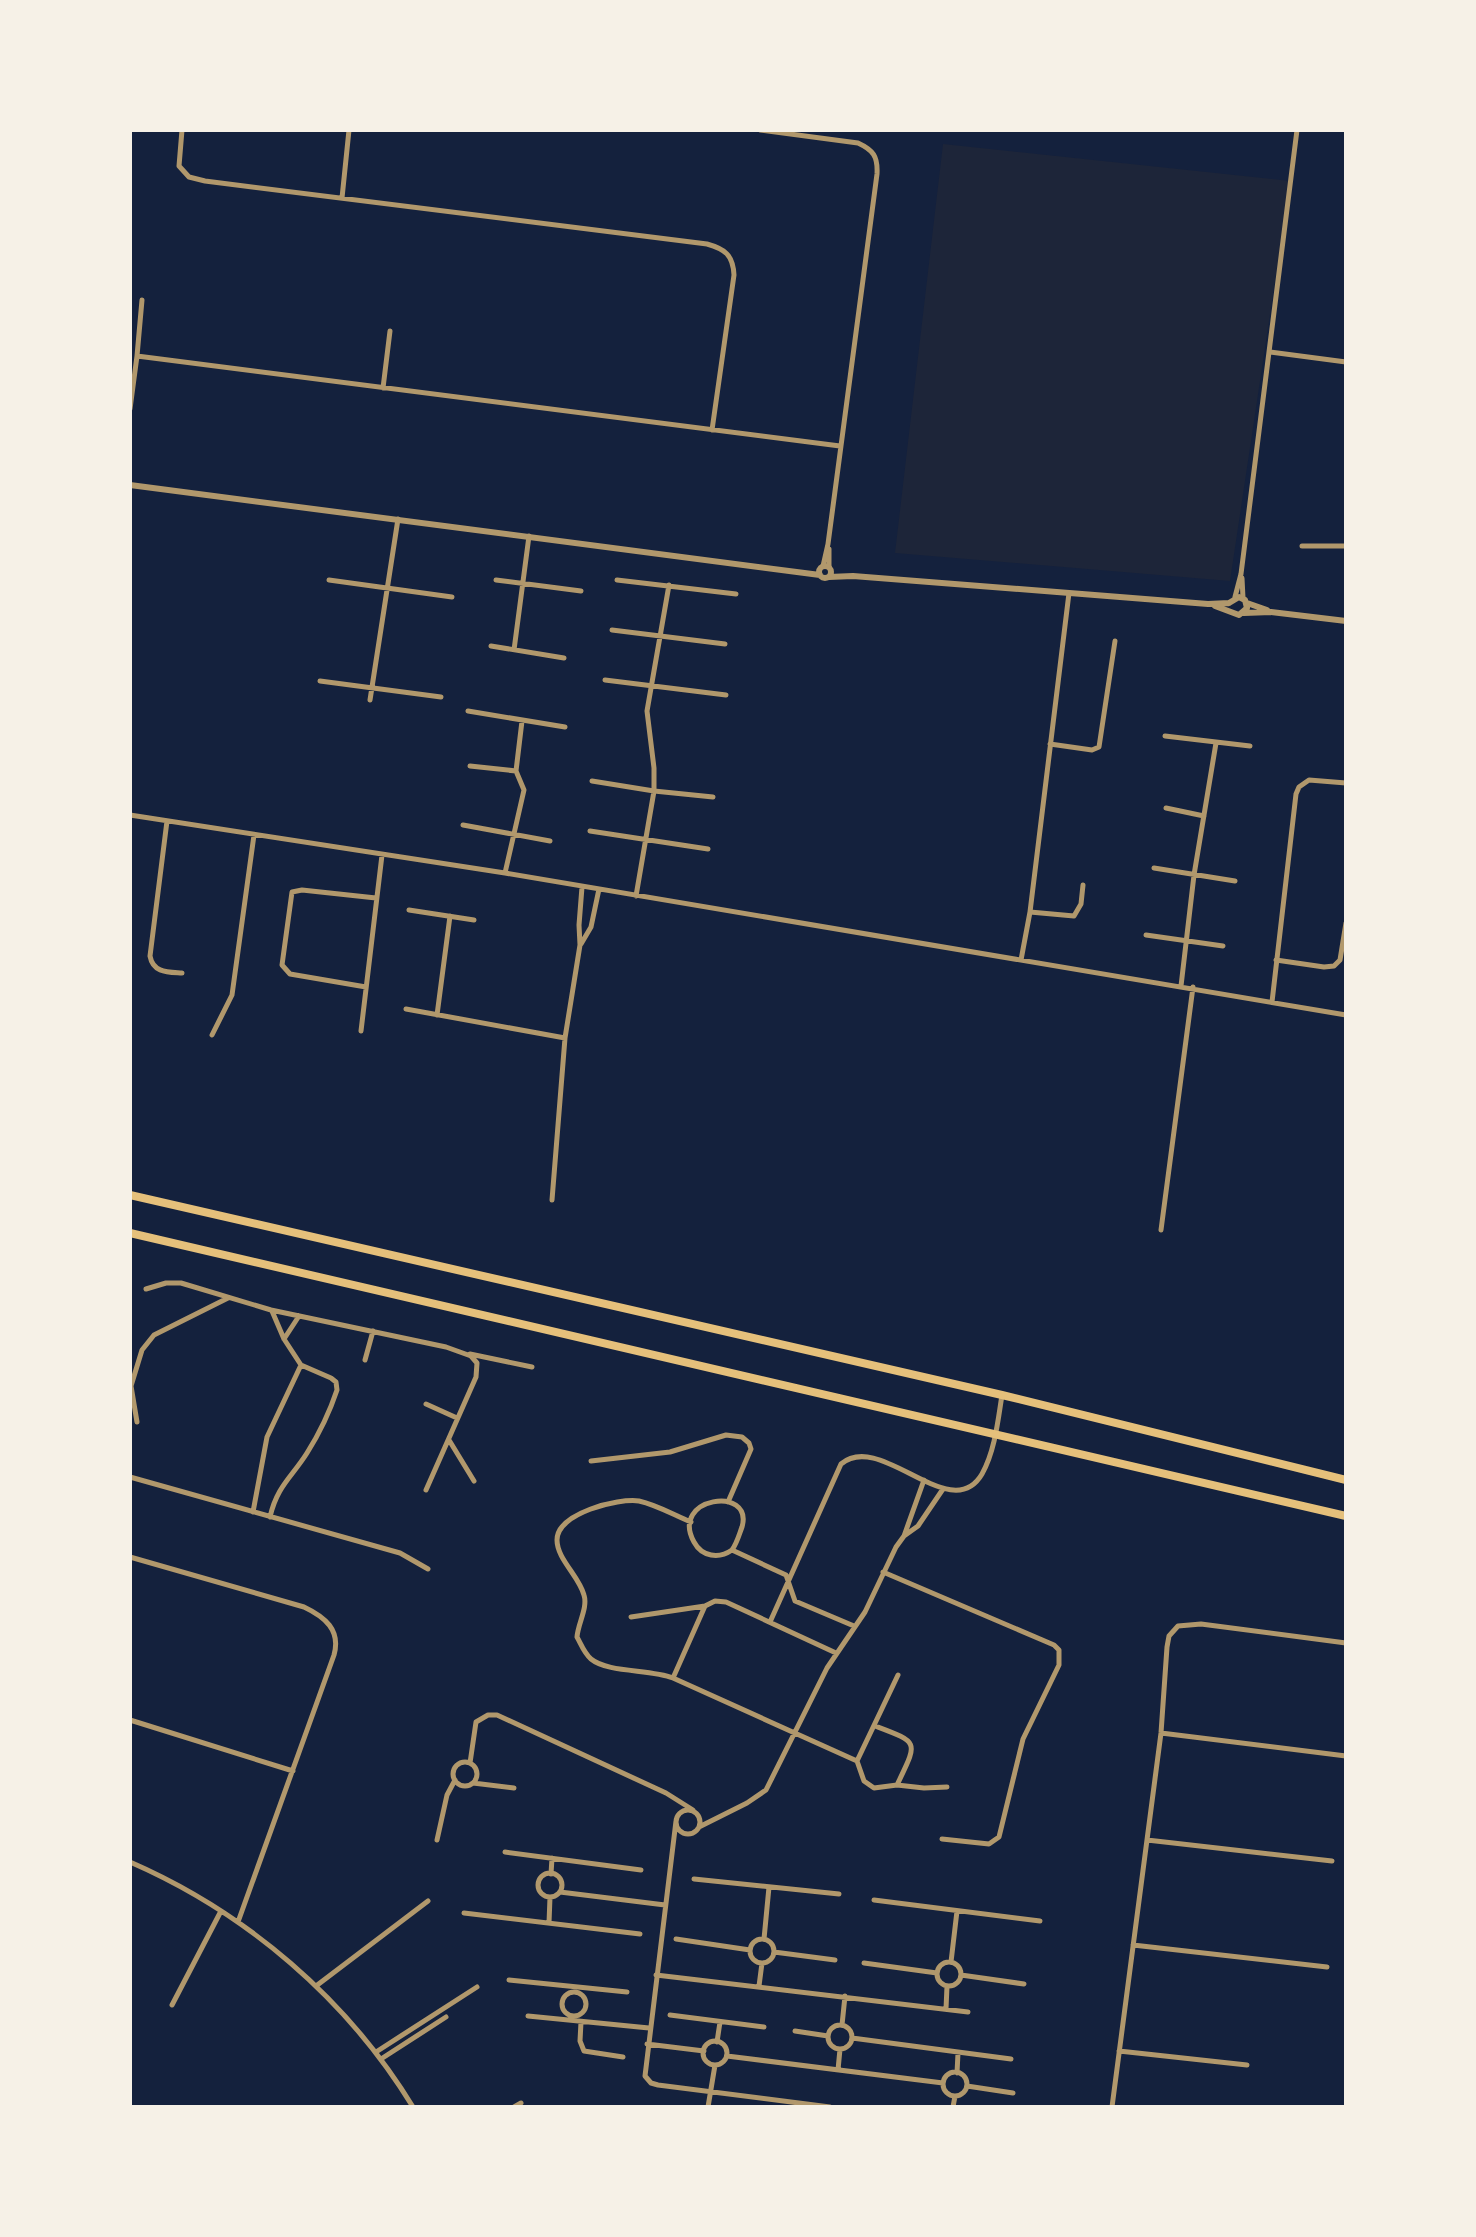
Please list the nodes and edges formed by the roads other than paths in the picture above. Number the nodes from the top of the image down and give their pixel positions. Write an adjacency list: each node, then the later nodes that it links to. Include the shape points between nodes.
1 (182, 130): 5 (street, via 179,166 189,177)
2 (349, 130): 5 (street)
3 (760, 130): 14 (street, via 858,143 877,158)
4 (1297, 130): 8 (street)
5 (342, 198): 13 (street, via 722,248 732,259 734,275)
6 (142, 300): 9 (street)
7 (390, 331): 11 (street)
8 (1270, 352): 10 (street); 31 (street)
9 (137, 356): 11 (street); 12 (street)
10 (1346, 362)
11 (383, 388): 13 (street)
12 (130, 409)
13 (712, 430): 14 (street)
14 (840, 446): 20 (street)
15 (130, 485): 16 (street)
16 (398, 519): 17 (street); 26 (street)
17 (529, 536): 20 (street); 24 (street)
18 (1302, 546): 19 (street)
19 (1346, 546)
20 (825, 571): 28 (street)
21 (329, 580): 26 (street)
22 (496, 580): 24 (street)
23 (617, 580): 25 (street)
24 (522, 583): 27 (street); 42 (street)
25 (669, 585): 29 (street); 38 (street)
26 (386, 587): 30 (street); 47 (street)
27 (581, 591)
28 (1069, 593): 32 (street); 56 (street)
29 (736, 594)
30 (452, 597)
31 (1238, 600): 32 (street); 33 (street); 34 (street); 35 (street)
32 (1208, 604): 33 (street)
33 (1231, 611): 35 (street)
34 (1271, 612): 35 (street); 36 (street)
35 (1244, 613)
36 (1346, 621)
37 (612, 630): 38 (street)
38 (660, 635): 40 (street); 46 (street)
39 (1115, 641): 56 (street, via 1099,747)
40 (725, 644)
41 (491, 646): 42 (street)
42 (514, 650): 43 (street)
43 (564, 658)
44 (605, 680): 46 (street)
45 (320, 681): 47 (street)
46 (652, 686): 48 (street); 62 (street, via 647,720)
47 (372, 688): 49 (street); 50 (street)
48 (726, 695)
49 (441, 697)
50 (370, 700)
51 (468, 711): 52 (street)
52 (522, 721): 53 (street); 59 (street)
53 (565, 727)
54 (1165, 736): 55 (street)
55 (1216, 743): 57 (street); 66 (street)
56 (1050, 744): 86 (street)
57 (1250, 746)
58 (470, 766): 59 (street)
59 (516, 771): 70 (street, via 524,790)
60 (592, 781): 62 (street)
61 (1346, 783): 95 (street, via 1309,780 1296,794)
62 (654, 791): 63 (street); 72 (street)
63 (713, 797)
64 (1166, 808): 66 (street)
65 (130, 815): 67 (street)
66 (1204, 816): 78 (street)
67 (167, 821): 71 (street); 96 (street, via 150,956 160,970)
68 (463, 825): 70 (street)
69 (590, 831): 72 (street)
70 (514, 834): 73 (street); 77 (street)
71 (254, 835): 75 (street); 105 (street, via 232,995)
72 (644, 840): 74 (street); 83 (street)
73 (550, 841)
74 (708, 849)
75 (382, 855): 77 (street); 84 (street)
76 (1154, 868): 78 (street)
77 (505, 873): 81 (street)
78 (1194, 875): 79 (street); 91 (street)
79 (1235, 881)
80 (1083, 885): 86 (street, via 1074,916)
81 (583, 887): 82 (street); 92 (street)
82 (599, 889): 83 (street); 92 (street, via 591,927)
83 (636, 896): 94 (street)
84 (376, 898): 98 (street); 98 (street, via 292,892 282,965 290,974)
85 (409, 910): 87 (street)
86 (1030, 912): 94 (street)
87 (450, 916): 88 (street); 102 (street)
88 (474, 920)
89 (1346, 923): 95 (street, via 1340,960 1334,966)
90 (1146, 935): 91 (street)
91 (1186, 941): 93 (street); 97 (street)
92 (580, 945): 106 (street)
93 (1223, 946)
94 (1021, 960): 97 (street)
95 (1276, 960): 100 (street)
96 (182, 973)
97 (1181, 986): 99 (street)
98 (366, 987): 104 (street)
99 (1193, 987): 100 (street); 109 (street)
100 (1272, 1002): 103 (street)
101 (406, 1009): 102 (street)
102 (437, 1015): 106 (street)
103 (1346, 1015)
104 (361, 1031)
105 (212, 1035)
106 (565, 1038): 108 (street)
107 (130, 1195): 124 (main road)
108 (552, 1200)
109 (1161, 1230)
110 (130, 1233): 111 (main road)
111 (161, 1239): 112 (main road); 128 (main road)
112 (130, 1240)
113 (146, 1289): 114 (street, via 181,1283)
114 (229, 1297): 115 (street); 123 (street, via 151,1337)
115 (271, 1310): 116 (street); 118 (street)
116 (299, 1316): 117 (street); 118 (street)
117 (373, 1331): 119 (street); 120 (street)
118 (284, 1339): 121 (street)
119 (463, 1352): 122 (street); 126 (street, via 478,1369)
120 (365, 1360)
121 (301, 1365): 138 (street, via 267,1437); 140 (street, via 331,1378 337,1390 307,1454 281,1485)
122 (532, 1367)
123 (131, 1382): 127 (street)
124 (1002, 1395): 128 (street); 133 (main road)
125 (426, 1404): 126 (street)
126 (457, 1418): 129 (street)
127 (137, 1422)
128 (996, 1433): 135 (street, via 979,1478 959,1490); 139 (main road)
129 (448, 1439): 134 (street); 136 (street)
130 (591, 1461): 137 (street, via 670,1452 726,1435 742,1437 751,1449)
131 (130, 1477): 138 (street)
132 (924, 1480): 135 (street); 142 (street); 147 (street, via 868,1455 847,1458 835,1474)
133 (1346, 1480)
134 (474, 1481)
135 (943, 1489): 142 (street, via 918,1526)
136 (426, 1490)
137 (728, 1502): 141 (street, via 707,1503); 143 (street, via 743,1516)
138 (253, 1512): 140 (street)
139 (1346, 1516)
140 (270, 1517): 145 (street, via 400,1553)
141 (691, 1522): 143 (street, via 692,1539 702,1552); 155 (street, via 629,1500 575,1515 557,1535 557,1545 584,1594 577,1637 592,1660)
142 (904, 1536): 146 (street)
143 (732, 1550): 147 (street, via 777,1569)
144 (130, 1557): 163 (street, via 304,1607 335,1632 334,1655)
145 (428, 1569)
146 (883, 1572): 151 (street); 176 (street, via 1059,1650 1059,1665 1023,1739 999,1837 989,1844)
147 (788, 1583): 150 (street); 151 (street, via 795,1601)
148 (705, 1606): 149 (street); 150 (street, via 726,1602); 155 (street)
149 (631, 1617)
150 (770, 1622): 153 (street)
151 (854, 1626): 153 (street)
152 (1346, 1643): 159 (street, via 1201,1624 1178,1626 1167,1647)
153 (836, 1653): 158 (street)
154 (898, 1675): 157 (street)
155 (673, 1678): 158 (street)
156 (130, 1720): 163 (street)
157 (875, 1726): 161 (street); 166 (street, via 912,1744 913,1753)
158 (796, 1733): 161 (street); 172 (street, via 766,1790)
159 (1161, 1733): 160 (street); 178 (street)
160 (1346, 1756)
161 (857, 1761): 166 (street, via 868,1785)
162 (470, 1763): 164 (street, via 456,1766); 165 (street, via 477,1772); 169 (street, via 476,1722 497,1715)
163 (293, 1771): 198 (street)
164 (455, 1780): 165 (street); 177 (street)
165 (472, 1783): 168 (street)
166 (897, 1785): 167 (street)
167 (947, 1787)
168 (514, 1788)
169 (674, 1798): 170 (street); 173 (street)
170 (693, 1810): 171 (street); 173 (street)
171 (698, 1815): 172 (street); 174 (street)
172 (717, 1818): 174 (street)
173 (676, 1819): 175 (street); 179 (street)
174 (699, 1827): 175 (street)
175 (685, 1833): 179 (street)
176 (942, 1839)
177 (437, 1840)
178 (1147, 1840): 182 (street); 203 (street)
179 (672, 1846): 193 (street)
180 (505, 1852): 181 (street)
181 (552, 1858): 184 (street); 185 (street)
182 (1332, 1861)
183 (130, 1862): 194 (street)
184 (641, 1870)
185 (551, 1874): 188 (street, via 560,1880); 190 (street, via 538,1885 542,1895)
186 (694, 1879): 187 (street)
187 (769, 1887): 189 (street); 202 (street)
188 (560, 1892): 190 (street); 193 (street)
189 (839, 1894)
190 (550, 1897): 199 (street)
191 (874, 1900): 195 (street)
192 (428, 1901): 216 (street)
193 (665, 1905): 212 (street)
194 (221, 1911): 198 (street); 223 (street)
195 (957, 1911): 197 (street); 207 (street)
196 (464, 1913): 199 (street)
197 (1040, 1921)
198 (238, 1922): 216 (street)
199 (549, 1923): 200 (street)
200 (640, 1934)
201 (676, 1939): 204 (street)
202 (764, 1939): 204 (street); 205 (street)
203 (1133, 1945): 210 (street); 244 (street)
204 (750, 1950): 208 (street)
205 (774, 1952): 206 (street); 208 (street)
206 (835, 1960)
207 (951, 1962): 211 (street); 213 (street)
208 (762, 1963): 217 (street)
209 (864, 1963): 211 (street)
210 (1327, 1967)
211 (937, 1973): 218 (street)
212 (656, 1975): 217 (street); 236 (street)
213 (961, 1975): 215 (street); 218 (street)
214 (509, 1980): 220 (street)
215 (1024, 1984)
216 (316, 1986): 245 (street)
217 (759, 1986): 222 (street)
218 (947, 1986): 224 (street)
219 (477, 1987): 245 (street)
220 (576, 1989): 221 (street); 226 (street, via 563,1999); 229 (street, via 585,2007)
221 (627, 1992)
222 (845, 1996): 224 (street); 234 (street)
223 (172, 2005)
224 (946, 2009): 225 (street)
225 (968, 2012)
226 (566, 2013): 229 (street); 231 (street)
227 (670, 2015): 233 (street)
228 (528, 2016): 231 (street)
229 (574, 2016): 232 (street)
230 (446, 2017): 249 (street)
231 (555, 2018): 232 (street)
232 (581, 2022): 236 (street); 248 (street, via 584,2051)
233 (720, 2022): 235 (street); 240 (street)
234 (842, 2025): 238 (street); 239 (street)
235 (764, 2027)
236 (649, 2028): 241 (street)
237 (795, 2031): 238 (street)
238 (828, 2036): 242 (street)
239 (852, 2038): 242 (street); 246 (street)
240 (717, 2042): 243 (street); 247 (street)
241 (647, 2044): 243 (street); 257 (street, via 644,2068 651,2083)
242 (840, 2049): 253 (street)
243 (704, 2051): 251 (street, via 705,2060)
244 (1119, 2051): 252 (street); 266 (street)
245 (376, 2052): 249 (street)
246 (958, 2053): 250 (street); 254 (street)
247 (727, 2056): 251 (street); 253 (street)
248 (623, 2057)
249 (381, 2059): 261 (street)
250 (1011, 2059)
251 (715, 2065): 257 (street)
252 (1247, 2065)
253 (838, 2070): 255 (street)
254 (957, 2073): 255 (street); 256 (street)
255 (943, 2083): 259 (street)
256 (967, 2086): 258 (street); 259 (street)
257 (710, 2091): 263 (street); 264 (street)
258 (1013, 2093)
259 (955, 2096): 265 (street)
260 (521, 2103): 262 (street)
261 (413, 2107)
262 (514, 2107)
263 (708, 2107)
264 (829, 2107)
265 (953, 2107)
266 (1112, 2107)

